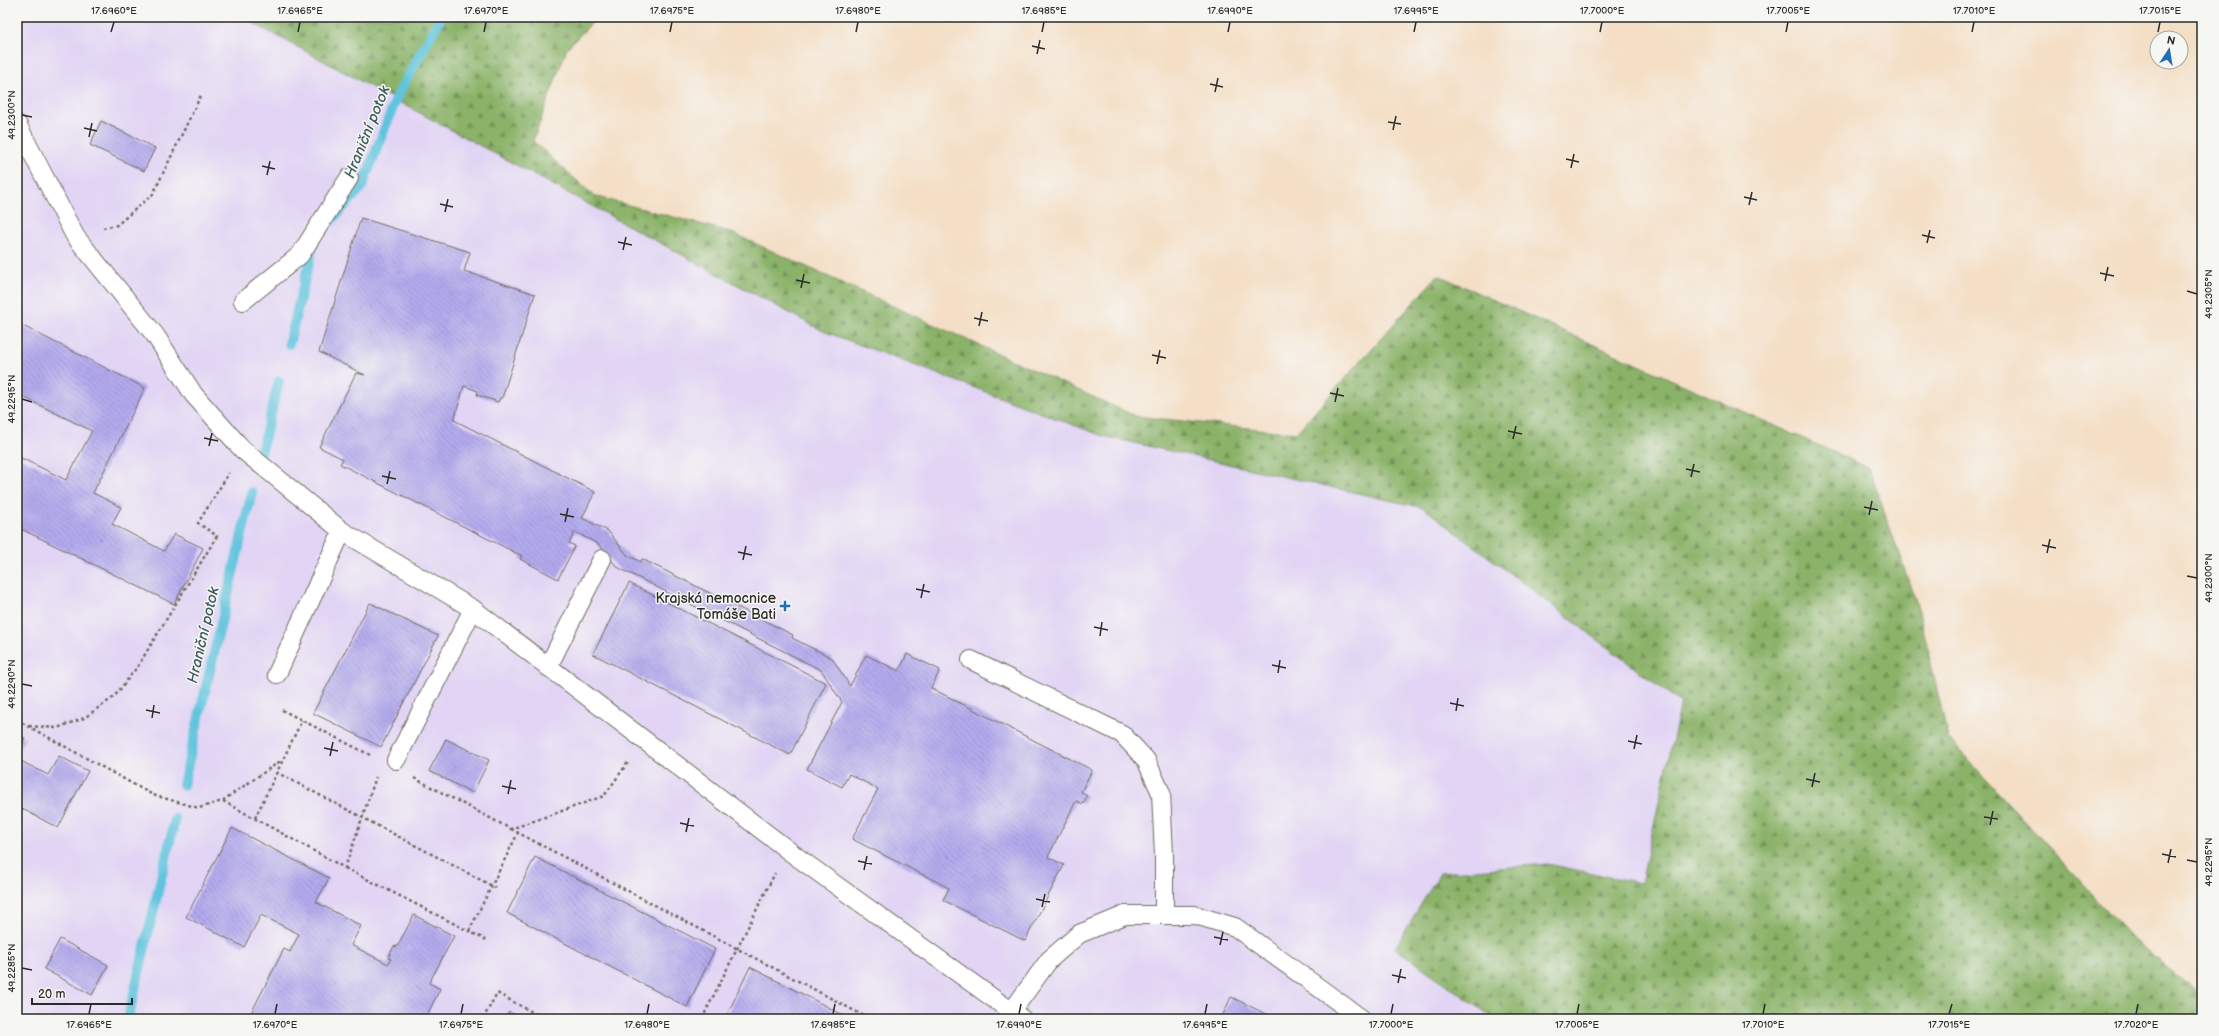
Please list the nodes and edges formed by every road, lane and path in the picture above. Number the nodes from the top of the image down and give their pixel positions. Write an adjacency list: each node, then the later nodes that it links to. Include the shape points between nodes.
1 (201, 95): 4 (path, via 153,194 117,225)
2 (17, 124): 4 (lane)
3 (349, 178): 5 (lane, via 300,255)
4 (75, 236): 6 (lane, via 155,335 194,395)
5 (243, 301)
6 (243, 450): 7 (lane); 16 (path, via 198,523 217,536 129,678 114,697 84,718 57,728)
7 (342, 531): 9 (lane); 12 (lane)
8 (602, 559): 11 (lane)
9 (473, 609): 11 (lane); 20 (lane)
10 (971, 660): 33 (lane, via 1122,734 1146,760 1161,793)
11 (548, 667): 17 (lane)
12 (277, 674)
13 (282, 710): 15 (path)
14 (17, 720): 16 (path)
15 (302, 720): 18 (path); 19 (path)
16 (29, 726): 24 (path, via 154,795 199,808)
17 (644, 740): 27 (path, via 604,796); 29 (lane)
18 (375, 758)
19 (282, 760): 21 (path); 24 (path)
20 (396, 760)
21 (276, 772): 25 (path); 26 (path)
22 (377, 775): 26 (path)
23 (409, 775): 27 (path)
24 (222, 801): 25 (path)
25 (255, 818): 30 (path)
26 (362, 818): 30 (path); 31 (path)
27 (511, 829): 28 (path)
28 (518, 833): 31 (path); 36 (path)
29 (787, 849): 36 (path); 37 (lane)
30 (345, 868): 34 (path)
31 (491, 886): 32 (path); 34 (path)
32 (496, 888)
33 (1164, 915): 37 (lane, via 1125,915 1079,934 1049,960); 42 (lane, via 1195,915 1235,927)
34 (468, 931): 35 (path)
35 (486, 940)
36 (737, 949): 40 (path); 41 (path)
37 (1014, 1016)
38 (483, 1019): 39 (path, via 497,993)
39 (545, 1019)
40 (702, 1019)
41 (870, 1019)
42 (1362, 1019)

